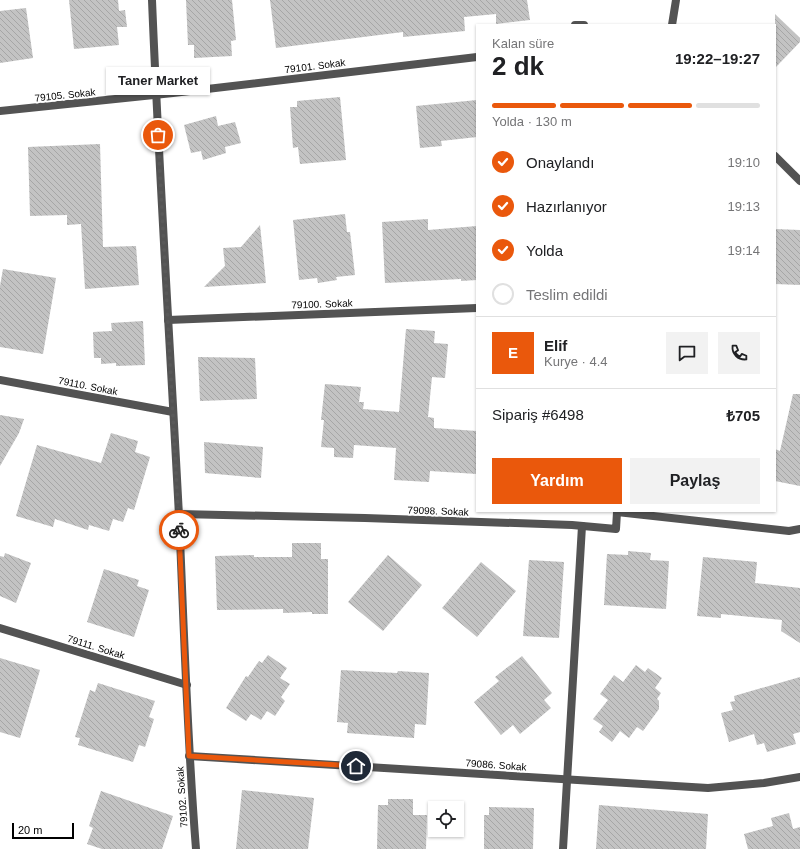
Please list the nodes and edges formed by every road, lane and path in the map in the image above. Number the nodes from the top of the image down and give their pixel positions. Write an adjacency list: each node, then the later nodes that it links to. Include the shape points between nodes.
1 (152, 0): 5 (street, 79102. Sokak)
2 (676, 0): 3 (street)
3 (672, 24)
4 (476, 57): 5 (street, 79101. Sokak)
5 (156, 95): 6 (street, 79105. Sokak); 10 (street, 79102. Sokak)
6 (0, 111)
7 (776, 157): 8 (street)
8 (800, 181)
9 (476, 308): 10 (street, 79100. Sokak)
10 (168, 320): 12 (street, 79102. Sokak)
11 (0, 380): 12 (street, 79110. Sokak)
12 (173, 412): 14 (street, 79102. Sokak)
13 (617, 512): 15 (street, 79098. Sokak, via 616,528); 16 (street, 79098. Sokak, via 789,531)
14 (179, 514): 15 (street, 79098. Sokak); 18 (street, 79102. Sokak)
15 (582, 526): 21 (street)
16 (800, 529)
17 (0, 628): 18 (street, 79111. Sokak)
18 (187, 686): 19 (street, 79102. Sokak)
19 (189, 756): 21 (street, 79086. Sokak); 22 (street, 79102. Sokak)
20 (800, 777): 21 (street, 79086. Sokak, via 708,788)
21 (567, 779): 23 (street)
22 (196, 849)
23 (563, 849)

